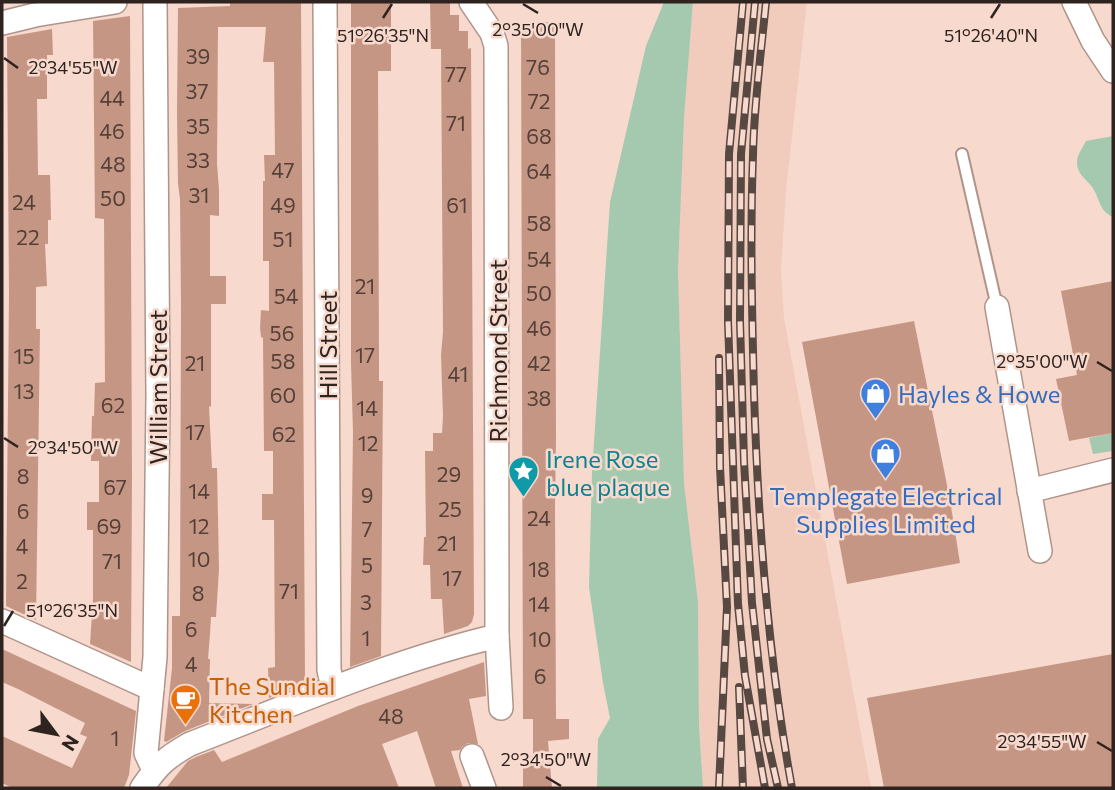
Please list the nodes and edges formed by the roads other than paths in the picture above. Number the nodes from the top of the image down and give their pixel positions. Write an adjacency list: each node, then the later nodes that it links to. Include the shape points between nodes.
1 (115, 2): 6 (street)
2 (155, 2): 16 (street, William Street, via 158,396)
3 (325, 2): 15 (street, Hill Street, via 329,656)
4 (471, 2): 14 (street, Richmond Street, via 496,46)
5 (1074, 2): 7 (street)
6 (2, 23)
7 (1113, 71)
8 (962, 154): 9 (lane)
9 (997, 307): 11 (street)
10 (1113, 470): 11 (street)
11 (1029, 491): 12 (street)
12 (1040, 551)
13 (2, 621): 16 (street)
14 (497, 636): 15 (street); 17 (street, Richmond Street)
15 (333, 688): 19 (street, via 190,744 169,756)
16 (152, 689): 19 (street, William Street)
17 (500, 708)
18 (472, 757): 20 (street)
19 (148, 779)
20 (484, 788)

